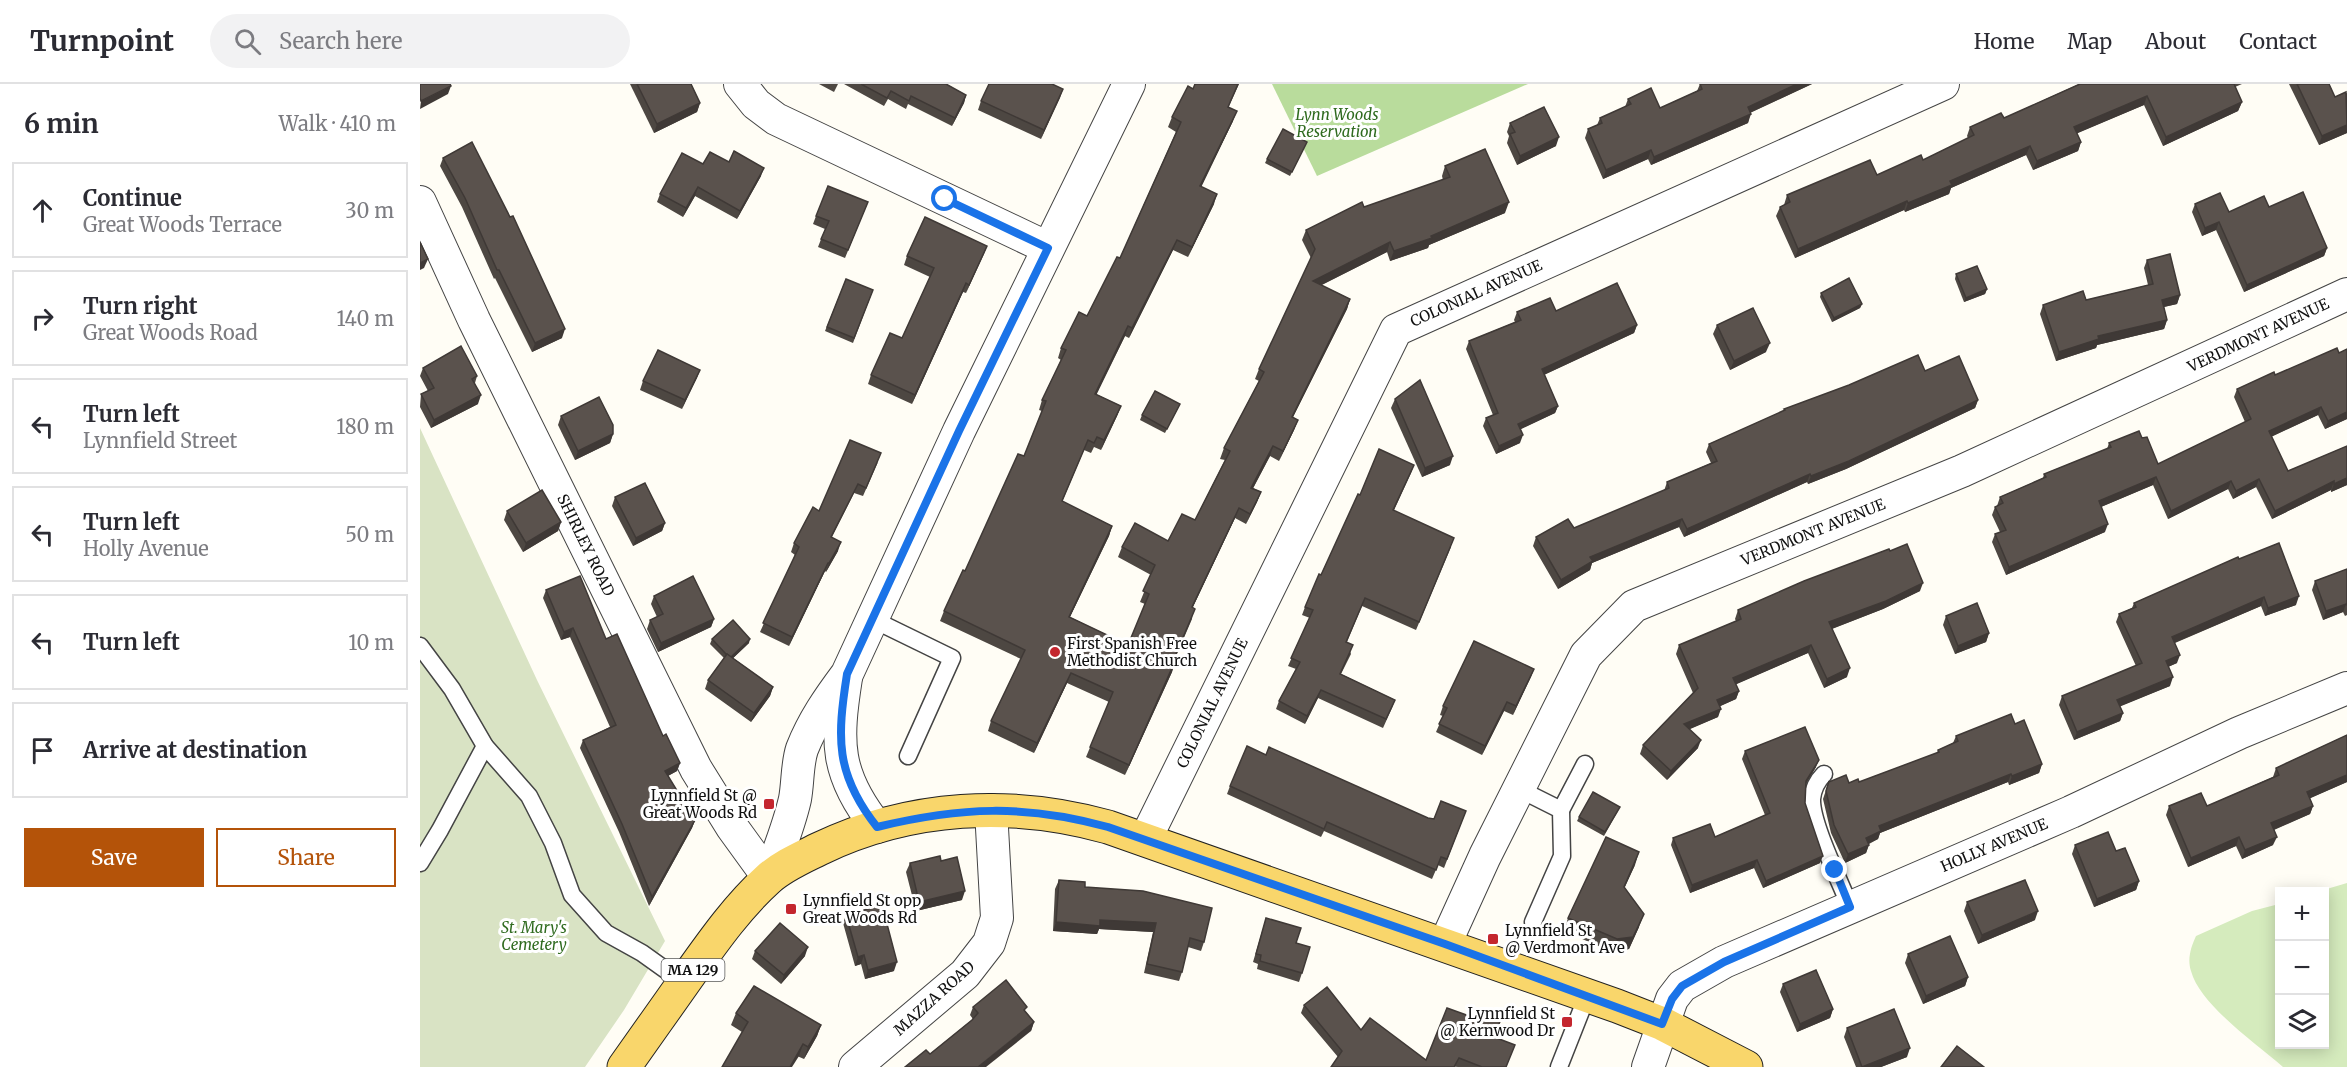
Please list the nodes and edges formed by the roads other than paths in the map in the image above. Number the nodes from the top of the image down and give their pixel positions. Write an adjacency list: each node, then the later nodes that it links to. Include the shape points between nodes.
1 (740, 84): 5 (street, via 756,104 780,121)
2 (1129, 84): 5 (street)
3 (1944, 84): 19 (street, COLONIAL AVENUE, via 1396,330)
4 (420, 202): 21 (street, SHIRLEY ROAD, via 474,320 696,769)
5 (1048, 248): 7 (street)
6 (2347, 294): 15 (street, VERDMONT AVENUE, via 1962,471 1634,606 1586,655)
7 (872, 618): 9 (street); 12 (lane, via 952,658)
8 (420, 646): 11 (lane, via 452,689)
9 (847, 674): 18 (street, via 841,712 844,772); 21 (street, via 824,704 801,751 791,814)
10 (2347, 688): 22 (street, HOLLY AVENUE)
11 (485, 746): 20 (lane); 25 (lane, via 529,796 553,843 572,895 591,918 606,933)
12 (908, 756)
13 (1585, 764): 17 (lane)
14 (1824, 774): 22 (lane, via 1813,790 1814,816)
15 (1519, 789): 17 (lane); 24 (street, VERDMONT AVENUE)
16 (991, 810): 18 (main road, MA 129, via 953,812); 19 (main road, MA 129, via 1079,819); 29 (street, MAZZA ROAD, via 998,918 989,944 965,974)
17 (1561, 810): 23 (lane, via 1562,856)
18 (877, 827): 21 (main road, MA 129, via 840,839)
19 (1145, 840): 24 (main road, MA 129)
20 (420, 863)
21 (769, 878): 25 (main road, MA 129, via 738,910)
22 (1850, 907): 27 (street, HOLLY AVENUE, via 1724,962 1682,986)
23 (1533, 922)
24 (1445, 944): 26 (main road, MA 129)
25 (684, 982): 28 (main road, MA 129)
26 (1587, 996): 27 (main road, MA 129); 30 (lane)
27 (1662, 1024): 31 (street, HOLLY AVENUE); 32 (main road, MA 129)
28 (624, 1067)
29 (855, 1067)
30 (1559, 1067)
31 (1648, 1067)
32 (1746, 1067)

